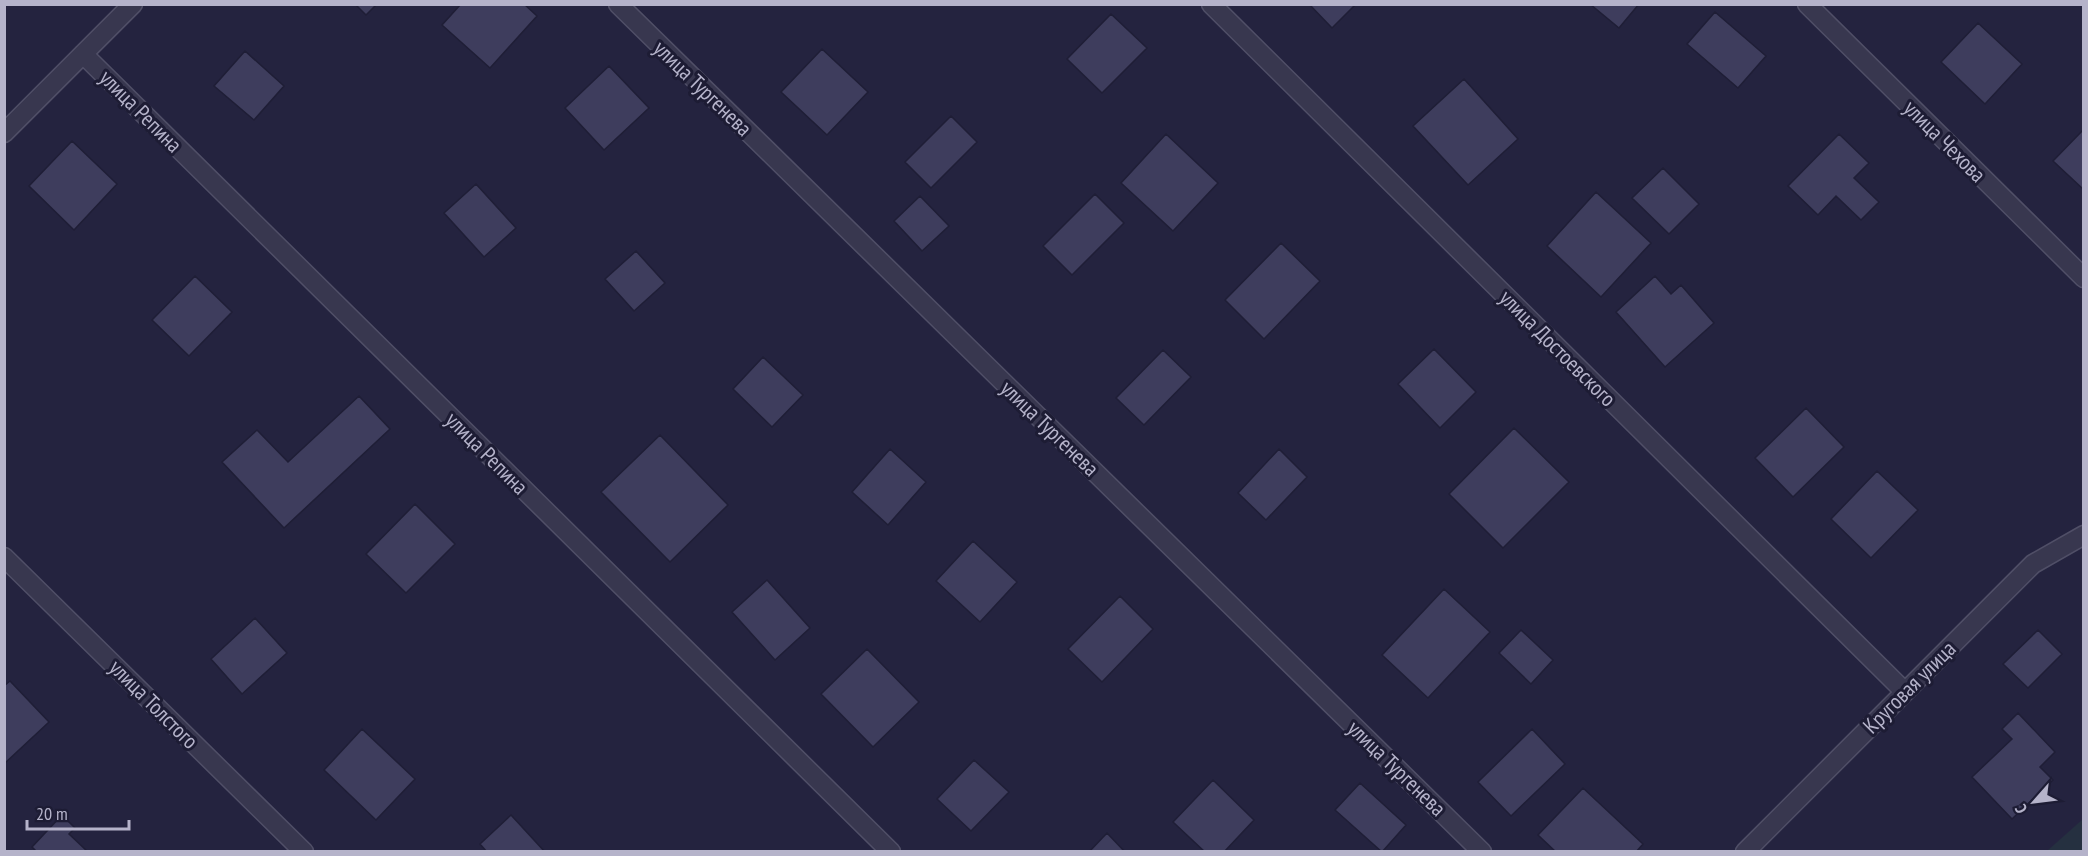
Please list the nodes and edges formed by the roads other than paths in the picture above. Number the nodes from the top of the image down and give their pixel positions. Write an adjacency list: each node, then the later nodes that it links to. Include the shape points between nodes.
1 (133, 4): 5 (street)
2 (618, 4): 13 (street, улица Тургенева)
3 (1211, 4): 10 (street, улица Достоевского)
4 (1807, 4): 7 (street, улица Чехова)
5 (83, 54): 6 (street); 12 (street, улица Репина)
6 (4, 134)
7 (2084, 278)
8 (2084, 535): 10 (street, Круговая улица, via 2033,564)
9 (4, 556): 11 (street, улица Толстого)
10 (1905, 692): 14 (street, Круговая улица)
11 (304, 852)
12 (891, 852)
13 (1482, 852)
14 (1745, 852)

